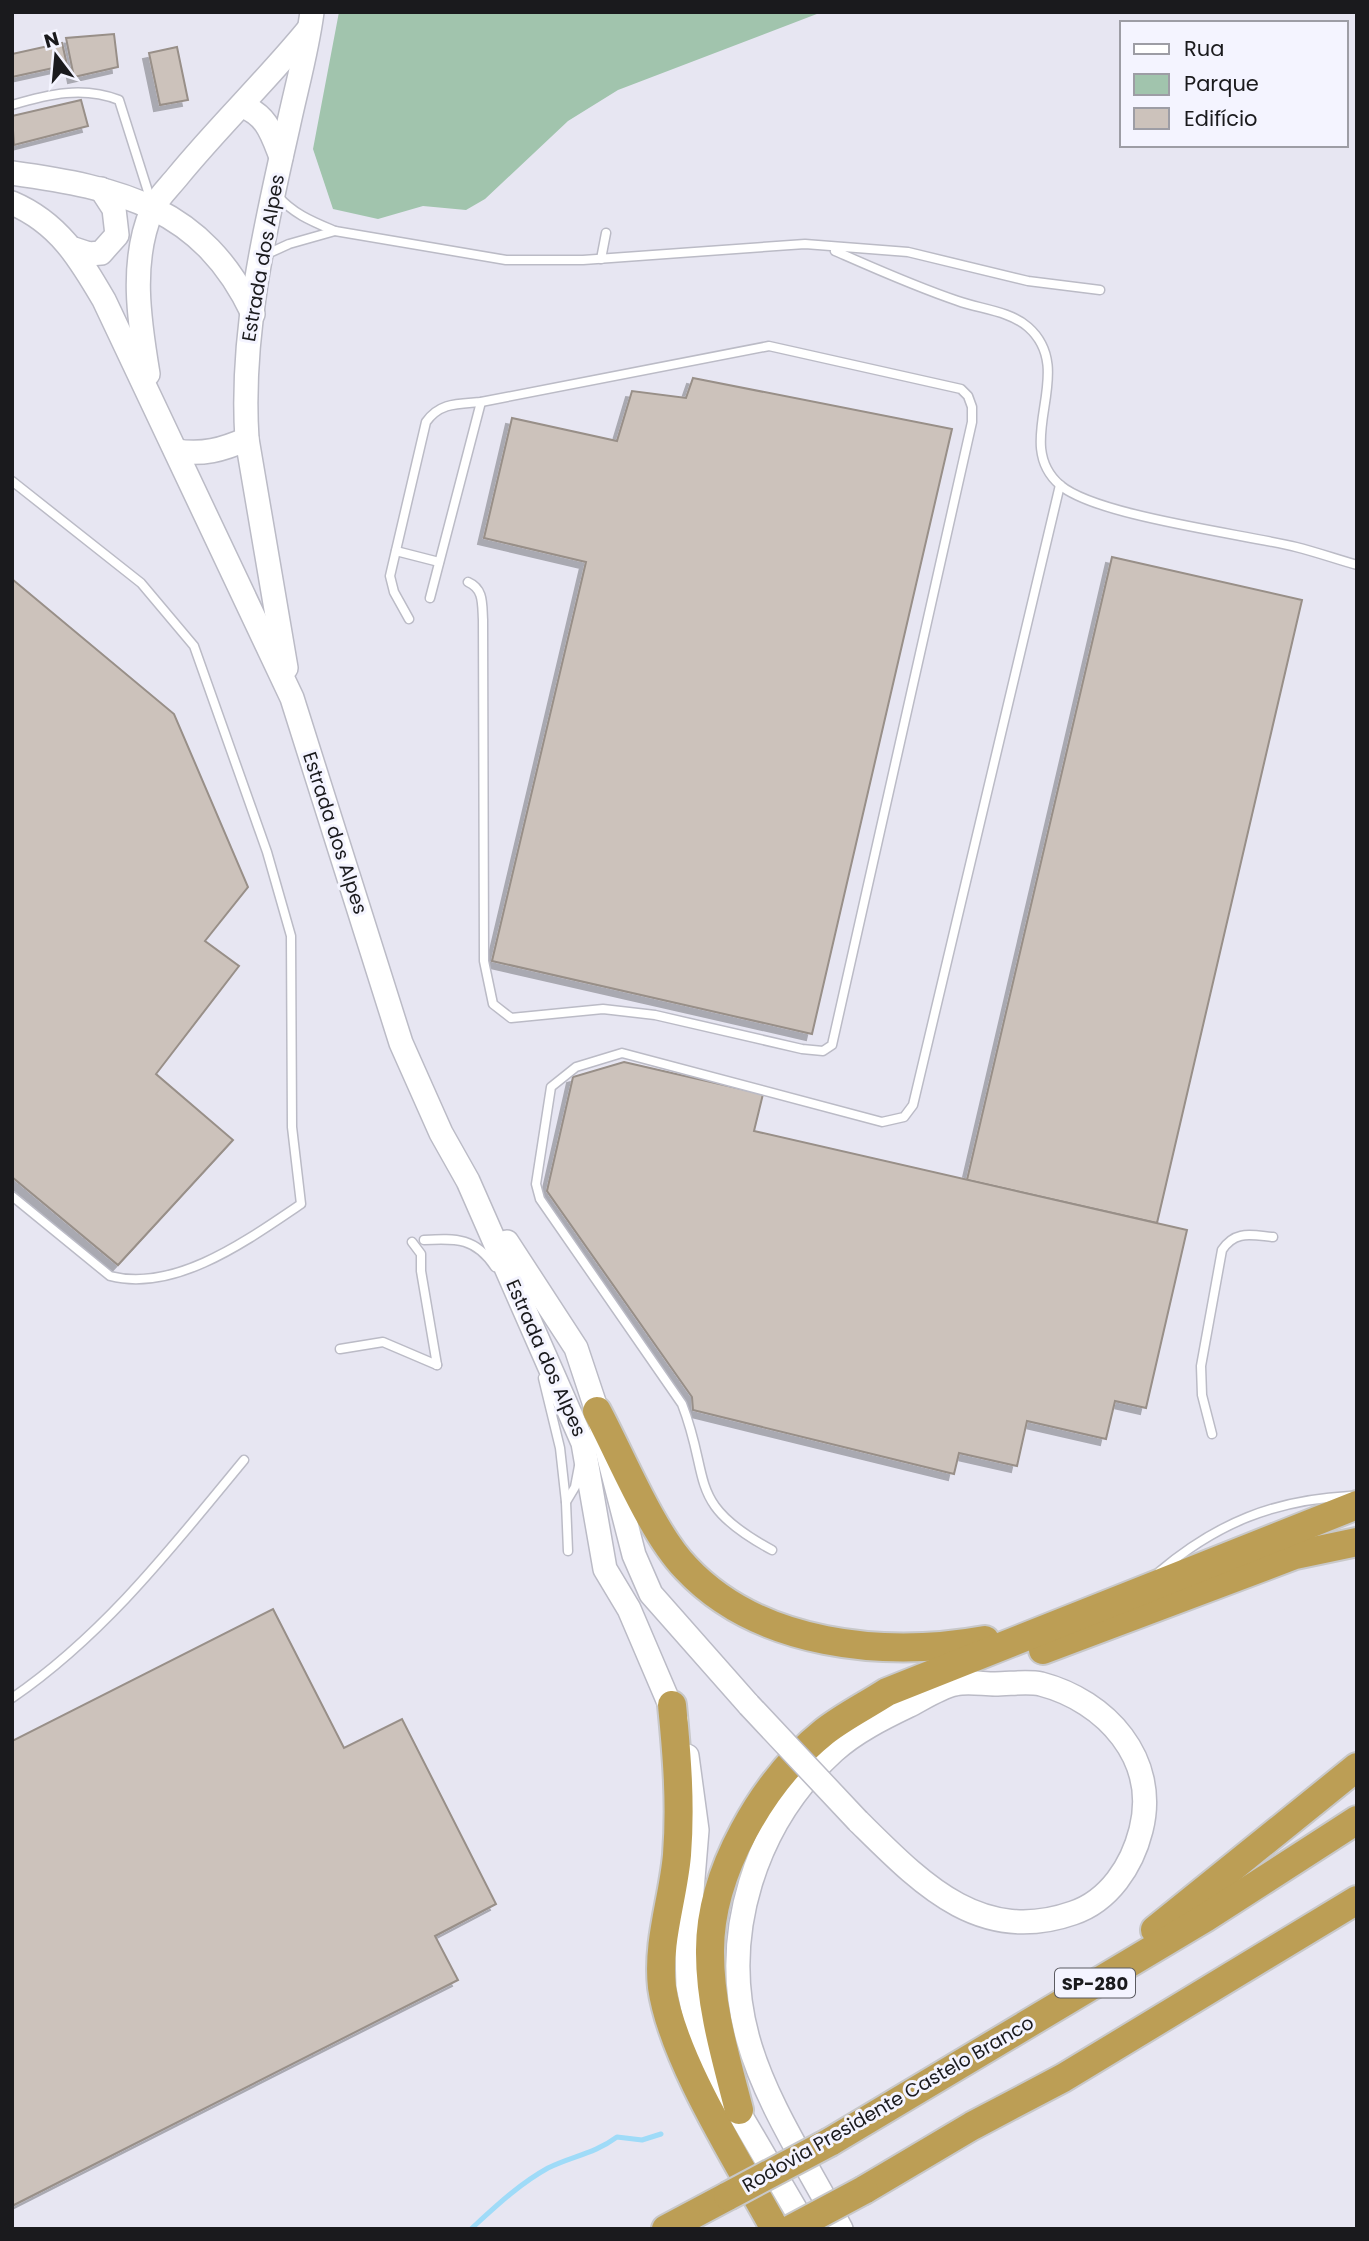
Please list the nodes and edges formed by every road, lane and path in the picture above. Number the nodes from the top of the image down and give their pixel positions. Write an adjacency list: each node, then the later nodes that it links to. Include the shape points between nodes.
1 (312, 20): 3 (main road, Estrada dos Alpes); 4 (main road, Estrada dos Alpes)
2 (12, 105): 9 (lane, via 80,91 120,100)
3 (242, 106): 4 (main road, via 268,125); 9 (main road, Estrada dos Alpes)
4 (281, 157): 7 (main road, Estrada dos Alpes)
5 (12, 173): 6 (main road)
6 (101, 189): 9 (main road); 13 (main road, via 114,209 117,235 101,253)
7 (274, 192): 10 (lane, via 289,208); 14 (main road, Estrada dos Alpes)
8 (12, 203): 13 (main road, via 28,210)
9 (153, 207): 17 (main road, via 203,242 239,286); 18 (main road, via 139,272 141,328)
10 (335, 231): 14 (lane); 15 (lane, via 506,260)
11 (606, 233): 15 (lane)
12 (829, 248): 15 (lane, via 780,244); 16 (lane, via 908,252 1028,281); 23 (lane, via 895,278 1028,327 1043,348 1050,373 1040,447 1045,466)
13 (74, 249): 18 (main road)
14 (262, 257): 17 (main road, Estrada dos Alpes)
15 (601, 259)
16 (1100, 290)
17 (253, 314): 20 (main road, Estrada dos Alpes, via 246,357)
18 (153, 401): 21 (main road, Estrada dos Alpes)
19 (481, 402): 24 (lane, via 445,405 426,422); 25 (lane); 27 (lane, via 769,346 961,389 968,396 972,422 832,1045 823,1051 802,1049 603,1009 511,1018 493,1004 484,961 484,620 481,595 477,586)
20 (247, 439): 21 (main road, via 197,454); 30 (main road, Estrada dos Alpes)
21 (176, 451): 30 (main road, Estrada dos Alpes)
22 (12, 481): 32 (lane, via 141,583 194,646 267,852 291,936 292,1127 301,1204 231,1251 153,1279 127,1280 110,1276)
23 (1060, 485): 26 (lane, via 1117,509 1296,547); 45 (lane, via 913,1105 904,1117 882,1122 622,1054 576,1067 551,1087 536,1184 540,1199 682,1404 710,1503 738,1532)
24 (396, 551): 25 (lane); 29 (lane, via 391,584)
25 (439, 562): 28 (lane)
26 (1357, 565)
27 (468, 582)
28 (430, 598)
29 (410, 619)
30 (292, 698): 31 (main road, Estrada dos Alpes, via 401,1043)
31 (468, 1181): 37 (main road, via 576,1348); 39 (main road, Estrada dos Alpes)
32 (12, 1196)
33 (1273, 1237): 38 (lane, via 1239,1235 1230,1238 1222,1250 1201,1366 1202,1395)
34 (424, 1240): 42 (lane, via 449,1238 470,1243 484,1251 501,1276 540,1365 560,1448)
35 (412, 1242): 36 (lane, via 421,1254 437,1365 383,1342)
36 (340, 1349)
37 (597, 1411): 48 (highway, via 654,1521 685,1567 711,1591 742,1610 828,1640 877,1647 945,1647); 49 (main road, bridge, via 642,1576 664,1611 858,1821 930,1887 1001,1923 1027,1925 1085,1909 1127,1868 1141,1829 1146,1800 1140,1772 1125,1740 1106,1715 1074,1695 1037,1683)
38 (1212, 1434)
39 (583, 1443): 42 (lane, via 575,1487); 51 (main road, Estrada dos Alpes, via 606,1569)
40 (244, 1460): 50 (lane, via 138,1587 56,1668)
41 (1357, 1495): 47 (lane, via 1310,1498 1243,1518 1192,1544)
42 (566, 1502): 46 (lane)
43 (1357, 1505): 47 (highway)
44 (1357, 1542): 49 (highway, via 1295,1555)
45 (772, 1550)
46 (568, 1551)
47 (1134, 1593): 48 (highway)
48 (1049, 1628): 56 (highway, via 887,1692 825,1732 780,1773 747,1823 728,1866 709,1950 715,2008)
49 (956, 1684): 61 (main road, via 878,1720 835,1750 774,1827 754,1867 738,1929 739,1988 748,2038 762,2078)
50 (12, 1698)
51 (672, 1705): 56 (main road, Estrada dos Alpes, via 685,1747 697,1830 688,1986 714,2070); 58 (highway, via 680,1792 677,1858 660,1949 662,1989 694,2078)
52 (1357, 1767): 55 (highway)
53 (1357, 1820): 55 (highway, Rodovia Presidente Castelo Branco / SP-280)
54 (1357, 1900): 59 (highway, bridge, via 1063,2078)
55 (1072, 1997): 57 (highway, Rodovia Presidente Castelo Branco / SP-280, bridge, via 830,2142)
56 (739, 2110): 60 (main road, Estrada dos Alpes)
57 (666, 2229)
58 (775, 2229)
59 (792, 2229)
60 (807, 2229)
61 (841, 2229)

